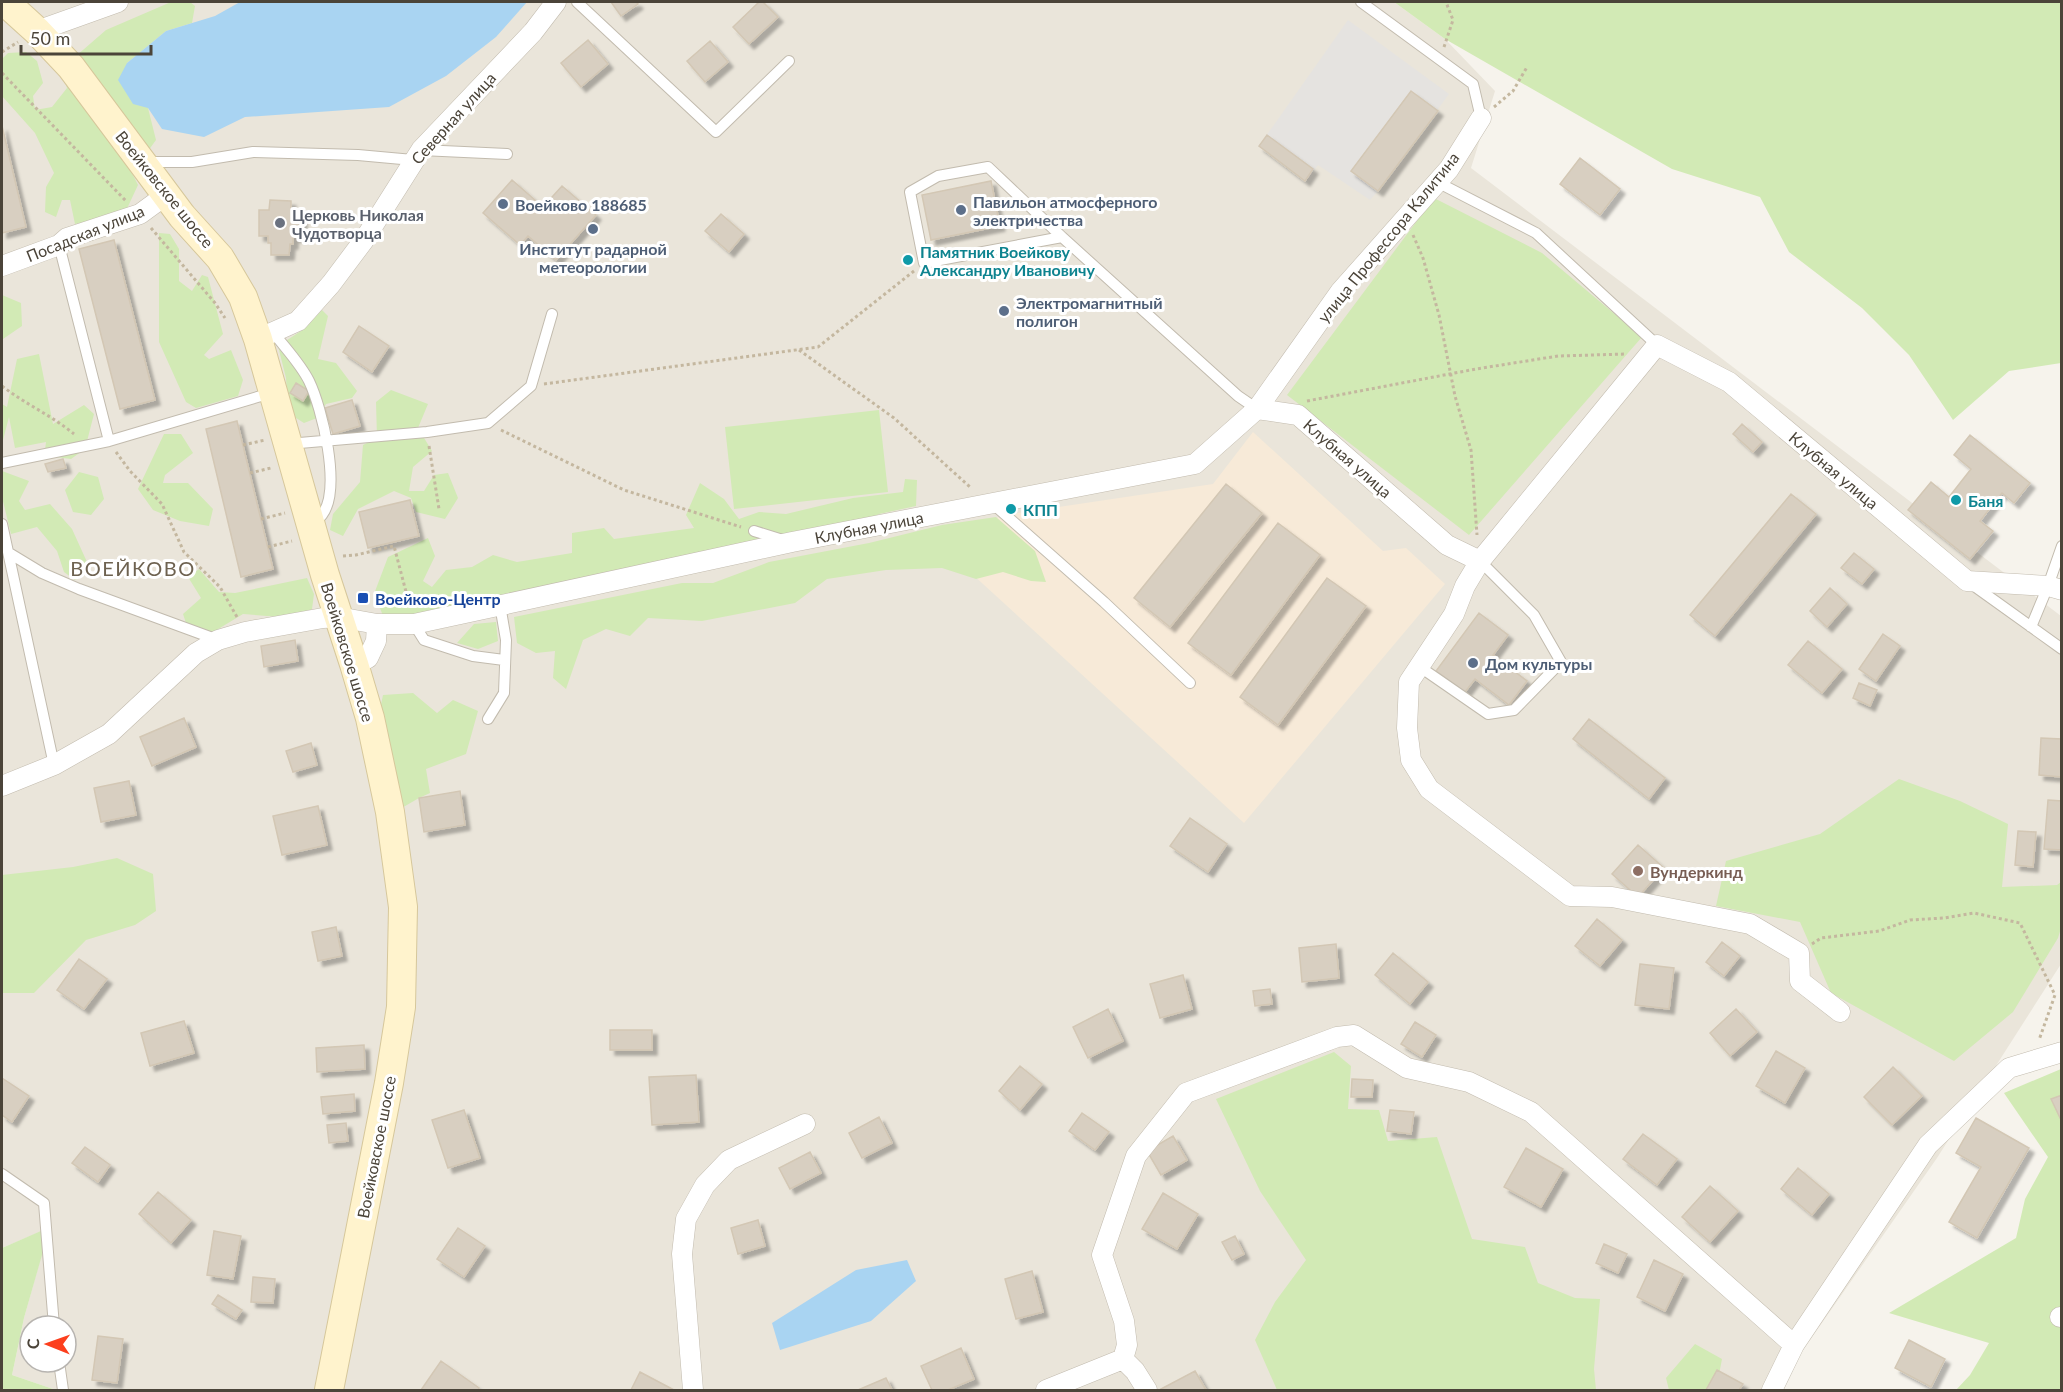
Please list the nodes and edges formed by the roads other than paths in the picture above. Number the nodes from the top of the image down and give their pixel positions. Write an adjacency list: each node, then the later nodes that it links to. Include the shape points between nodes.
1 (5, 2): 6 (street, Воейковское шоссе)
2 (118, 2): 6 (street)
3 (556, 2): 10 (street, Северная улица, via 533,32)
4 (577, 2): 7 (lane, via 717,132)
5 (1361, 2): 8 (lane, via 1473,84)
6 (37, 31): 11 (street, Воейковское шоссе, via 71,68)
7 (789, 61)
8 (1480, 118): 12 (street, улица Профессора Калитина)
9 (507, 154): 10 (lane)
10 (417, 155): 11 (lane, via 253,153 192,162); 18 (street, Северная улица, via 364,240 331,284 298,321)
11 (141, 162): 13 (street, Воейковское шоссе)
12 (1437, 182): 19 (lane, via 1536,233); 21 (street, улица Профессора Калитина, via 1340,292)
13 (166, 195): 15 (street, Посадская улица, via 140,214 68,238); 18 (street, Воейковское шоссе, via 220,258)
14 (1062, 237): 14 (lane, via 988,167 938,176 910,192 924,263); 21 (lane)
15 (59, 245): 16 (street, Посадская улица); 23 (lane)
16 (2, 266)
17 (552, 315): 22 (lane, via 531,386 488,423)
18 (266, 336): 20 (street, Воейковское шоссе); 22 (lane, via 307,378)
19 (1657, 345): 33 (street); 34 (street, Клубная улица, via 1729,382)
20 (273, 392): 23 (lane); 24 (street, Воейковское шоссе)
21 (1257, 409): 26 (street, Клубная улица, via 1195,464); 33 (street, Клубная улица, via 1298,415 1447,545)
22 (327, 440): 24 (lane); 28 (lane, via 331,486 323,514)
23 (109, 441): 25 (lane)
24 (288, 445): 28 (street, Воейковское шоссе)
25 (2, 463)
26 (992, 503): 30 (street, Клубная улица); 46 (lane)
27 (2, 524): 32 (lane)
28 (310, 525): 37 (street, Воейковское шоссе)
29 (754, 531): 30 (lane)
30 (792, 542): 36 (street, Клубная улица)
31 (2061, 546): 35 (lane)
32 (9, 553): 41 (lane, via 79,589); 48 (lane)
33 (1479, 561): 45 (street, via 1454,615); 45 (lane, via 1534,615 1561,662 1514,710 1488,714)
34 (1967, 582): 35 (street); 40 (lane)
35 (2055, 588): 40 (lane)
36 (500, 605): 39 (street, Клубная улица); 43 (lane, via 506,640)
37 (338, 617): 38 (street, Клубная улица); 41 (street, Клубная улица); 44 (street, Воейковское шоссе)
38 (377, 624): 39 (street, Клубная улица); 44 (street, via 376,641 368,658)
39 (414, 624): 43 (lane, via 424,640 473,656)
40 (2031, 627): 42 (lane)
41 (218, 640): 48 (street, Клубная улица, via 196,653 109,734)
42 (2061, 649)
43 (504, 660): 47 (lane, via 504,693)
44 (354, 664): 59 (street, Воейковское шоссе, via 370,718 397,860 403,907 401,1007)
45 (1420, 667): 50 (street, via 1409,682 1407,728 1411,760 1430,789 1570,896 1612,897 1750,924 1799,953 1800,981)
46 (1190, 683)
47 (488, 719)
48 (54, 765): 49 (street, Клубная улица)
49 (2, 786)
50 (1840, 1012)
51 (2061, 1052): 55 (street, via 2009,1068 1928,1145)
52 (805, 1124): 60 (street, via 729,1160 705,1185 686,1219 682,1254)
53 (2, 1174): 54 (lane, via 44,1203)
54 (53, 1314)
55 (1794, 1345): 56 (street, via 1531,1112 1469,1082 1407,1068 1354,1035 1337,1037 1186,1093 1136,1156 1102,1255 1124,1321 1127,1345); 63 (street)
56 (1123, 1359): 61 (street); 62 (street)
57 (61, 1374): 58 (lane)
58 (63, 1390)
59 (329, 1390)
60 (693, 1390)
61 (1046, 1390)
62 (1147, 1390)
63 (1772, 1390)

